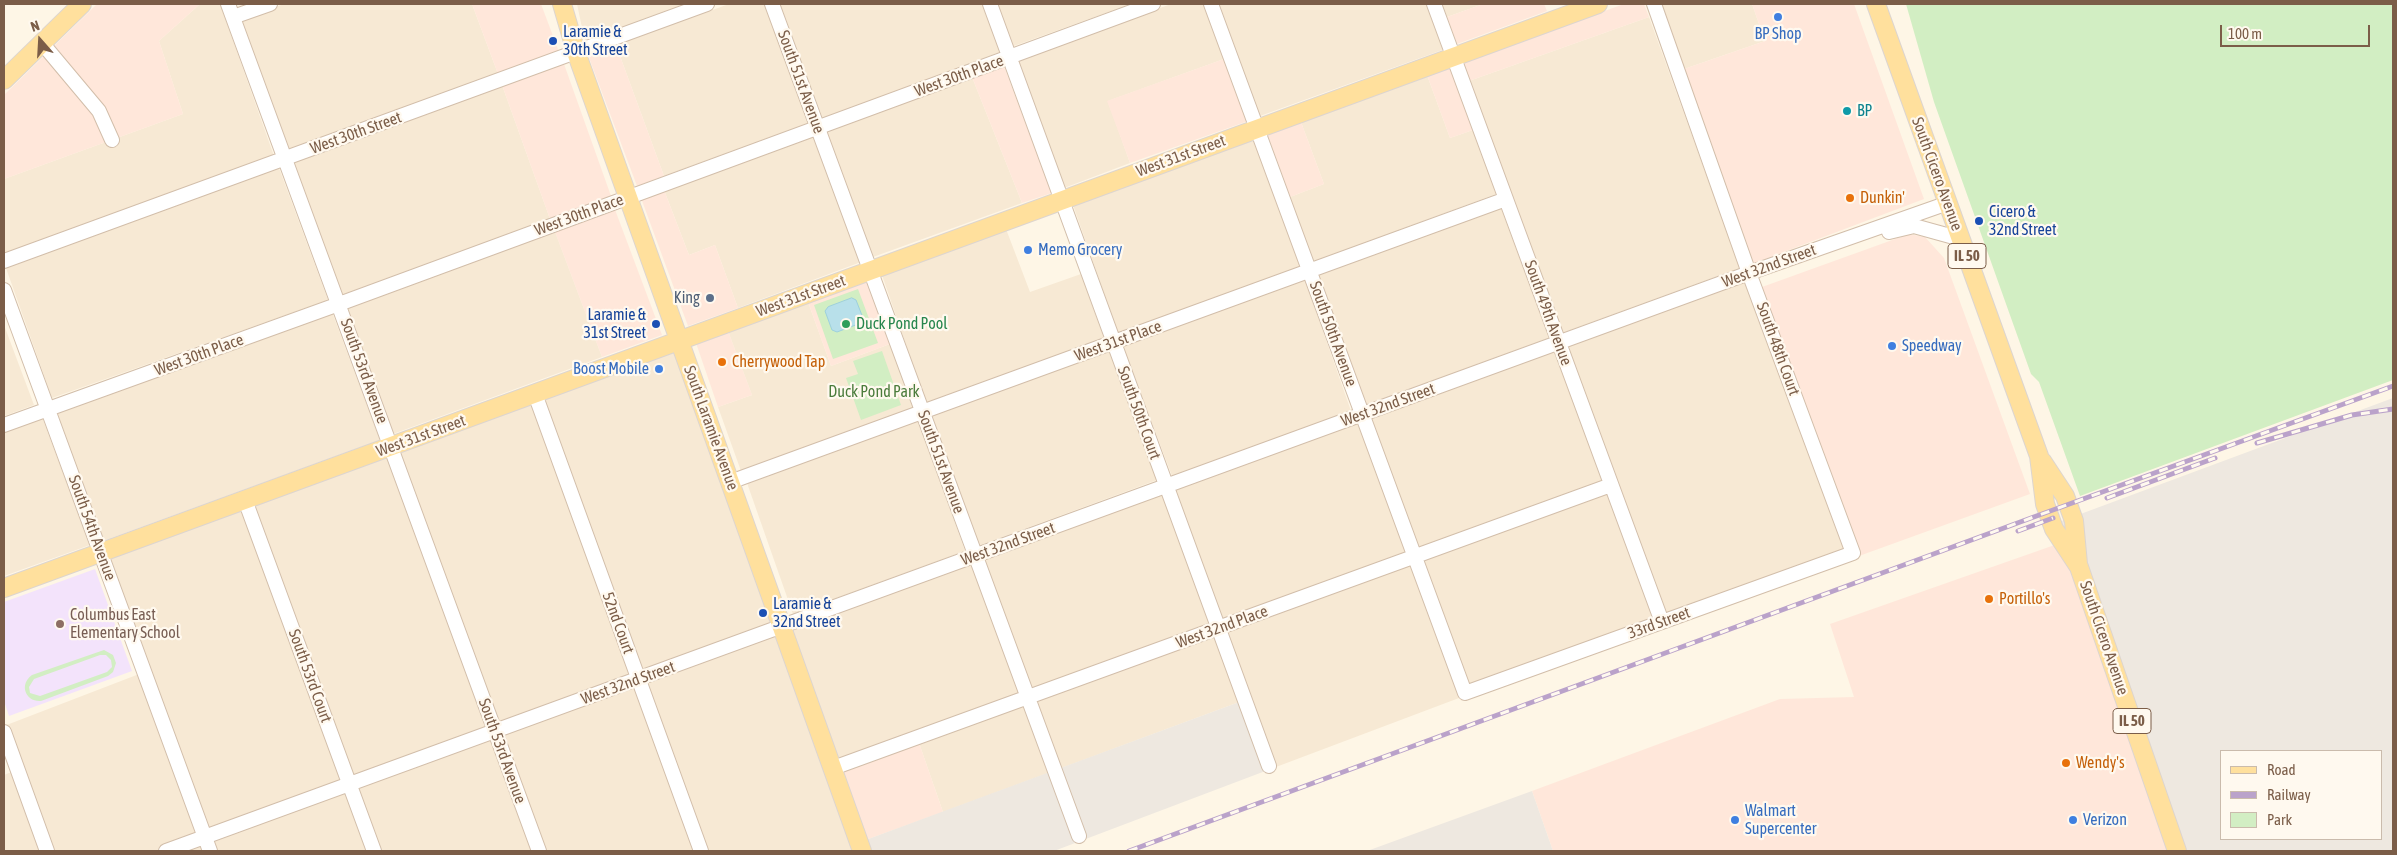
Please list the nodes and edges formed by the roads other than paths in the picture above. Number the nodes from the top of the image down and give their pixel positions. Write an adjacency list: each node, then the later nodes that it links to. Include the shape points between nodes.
1 (82, 4): 15 (main road)
2 (228, 4): 14 (street, South 53rd Avenue)
3 (270, 4): 14 (street)
4 (562, 4): 16 (main road, South Laramie Avenue)
5 (707, 4): 16 (street, West 30th Street)
6 (772, 4): 20 (street, South 51st Avenue)
7 (990, 4): 18 (street, South 50th Court)
8 (1153, 4): 18 (street, West 30th Place)
9 (1211, 4): 21 (street, South 50th Avenue)
10 (1434, 4): 17 (street, South 49th Avenue)
11 (1598, 4): 17 (main road, West 31st Street)
12 (1654, 4): 33 (street, South 48th Court)
13 (1876, 4): 27 (main road, South Cicero Avenue / IL 50)
14 (233, 18): 23 (street, South 53rd Avenue)
15 (42, 43): 19 (main road); 22 (street, via 99,111)
16 (576, 52): 23 (street, West 30th Street); 24 (main road, South Laramie Avenue)
17 (1454, 57): 21 (main road, West 31st Street); 25 (street, South 49th Avenue)
18 (1008, 58): 20 (street, West 30th Place); 26 (street, South 50th Court)
19 (4, 80)
20 (818, 128): 24 (street, West 30th Place); 31 (street, South 51st Avenue)
21 (1257, 128): 26 (main road, West 31st Street); 32 (street, South 50th Avenue)
22 (112, 140)
23 (284, 159): 30 (street, West 30th Street); 35 (street, South 53rd Avenue)
24 (628, 197): 35 (street, West 30th Place); 36 (main road, South Laramie Avenue)
25 (1506, 199): 32 (street, West 31st Place); 38 (street, South 49th Avenue)
26 (1061, 200): 31 (main road, West 31st Street); 37 (street, South 50th Court)
27 (1948, 203): 28 (street, West 32nd Street); 29 (main road, South Cicero Avenue / IL 50)
28 (1851, 237): 29 (street, West 32nd Street, via 1914,226); 33 (street, West 32nd Street)
29 (1961, 239): 74 (main road, South Cicero Avenue / IL 50, via 2039,456 2065,496 2074,521 2079,567)
30 (4, 261)
31 (871, 270): 36 (main road, West 31st Street); 41 (street, South 51st Avenue)
32 (1310, 272): 37 (street, West 31st Place); 42 (street, South 50th Avenue)
33 (1749, 273): 38 (street, West 32nd Street); 49 (street, South 48th Court)
34 (4, 290): 40 (street, South 54th Avenue)
35 (339, 304): 40 (street, West 30th Place); 44 (street, South 53rd Avenue)
36 (680, 342): 39 (main road, West 31st Street); 45 (main road, South Laramie Avenue)
37 (1113, 343): 41 (street, West 31st Place); 47 (street, South 50th Court)
38 (1559, 343): 42 (street, West 32nd Street); 46 (street, South 49th Avenue)
39 (535, 394): 44 (main road, West 31st Street); 57 (street, 52nd Court)
40 (48, 410): 43 (street, West 30th Place); 50 (street, South 54th Avenue)
41 (923, 413): 45 (street, West 31st Place); 51 (street, South 51st Avenue)
42 (1362, 414): 47 (street, West 32nd Street); 52 (street, South 50th Avenue)
43 (4, 426)
44 (392, 447): 48 (main road, West 31st Street); 60 (street, South 53rd Avenue)
45 (730, 482): 55 (main road, South Laramie Avenue)
46 (1611, 485): 52 (street, West 32nd Place); 54 (street, South 49th Avenue)
47 (1166, 486): 51 (street, West 32nd Street); 56 (street, South 50th Court)
48 (245, 500): 50 (main road, West 31st Street); 64 (street, South 53rd Court)
49 (1853, 552): 54 (street, 33rd Street)
50 (101, 553): 53 (main road, West 31st Street); 66 (street, South 54th Avenue)
51 (976, 556): 55 (street, West 32nd Street); 59 (street, South 51st Avenue)
52 (1415, 556): 56 (street, West 32nd Place); 58 (street, South 50th Avenue)
53 (4, 588)
54 (1662, 622): 58 (street, 33rd Street)
55 (782, 626): 57 (street, West 32nd Street); 63 (main road, South Laramie Avenue)
56 (1218, 628): 59 (street, West 32nd Place); 62 (street, South 50th Court)
57 (639, 679): 60 (street, West 32nd Street); 72 (street, 52nd Court)
58 (1465, 693)
59 (1028, 698): 63 (street, West 32nd Place); 65 (street, South 51st Avenue)
60 (495, 731): 64 (street, West 32nd Street); 71 (street, South 53rd Avenue)
61 (4, 732): 67 (street)
62 (1269, 766)
63 (833, 768): 73 (main road, South Laramie Avenue)
64 (350, 784): 66 (street, West 32nd Street); 70 (street, South 53rd Court)
65 (1079, 836)
66 (205, 837): 68 (street, West 32nd Street); 69 (street, South 54th Avenue)
67 (47, 851)
68 (166, 851)
69 (210, 851)
70 (374, 851)
71 (539, 851)
72 (701, 851)
73 (862, 851)
74 (2177, 851)

